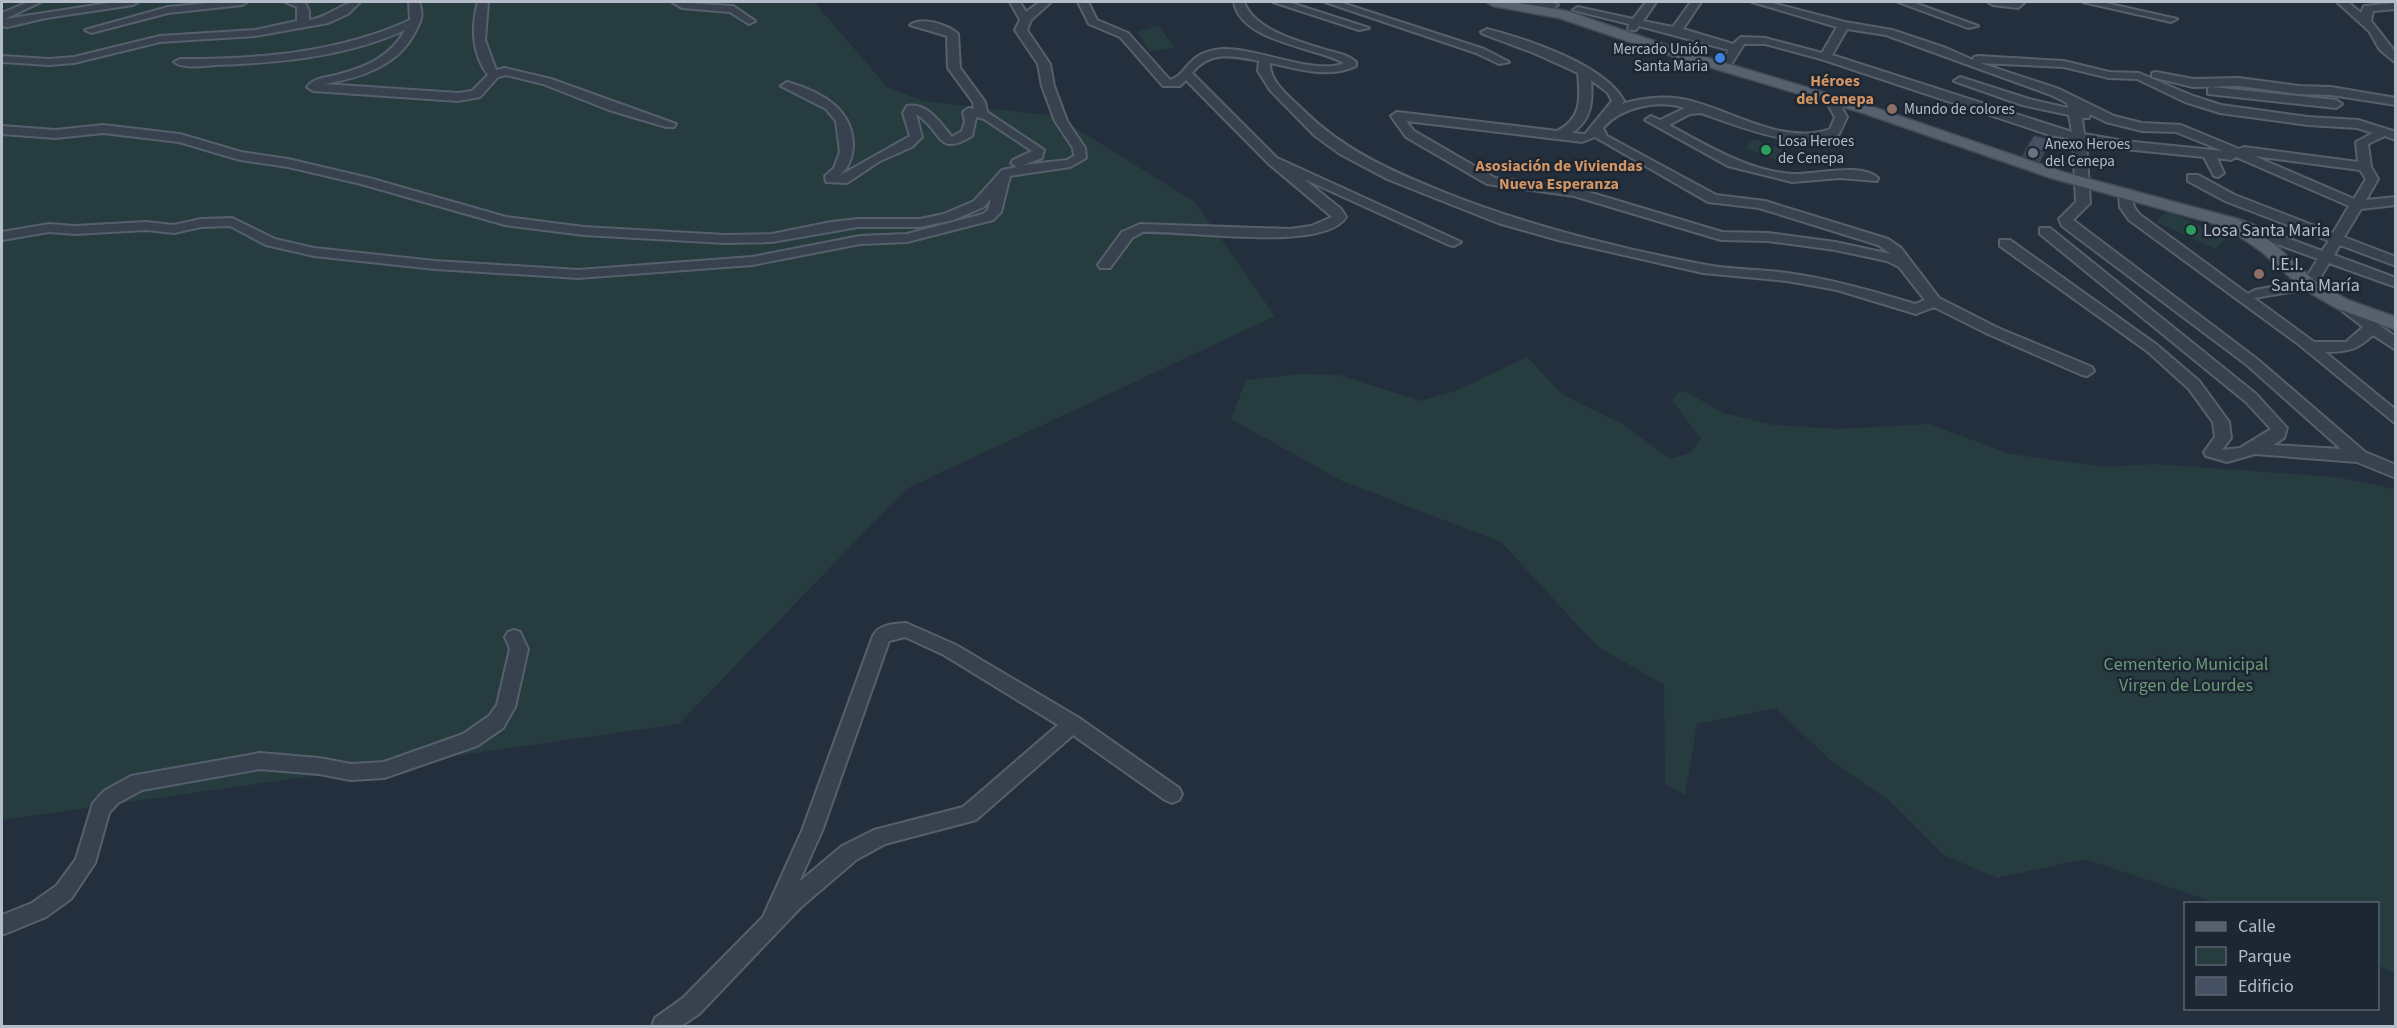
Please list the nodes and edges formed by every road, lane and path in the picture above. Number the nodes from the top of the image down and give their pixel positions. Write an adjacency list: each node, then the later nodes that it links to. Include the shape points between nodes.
1 (36, 2): 31 (street)
2 (133, 2): 31 (street)
3 (242, 2): 39 (street, via 168,10)
4 (290, 2): 34 (street, via 301,5)
5 (355, 2): 34 (street, via 337,16)
6 (414, 2): 29 (street, via 419,14)
7 (677, 2): 30 (street, via 733,9)
8 (1015, 2): 27 (street)
9 (1046, 2): 27 (street)
10 (1083, 2): 52 (street, via 1093,22 1124,35 1164,84 1176,84)
11 (1239, 2): 47 (street, via 1244,15 1268,31 1346,58 1352,64 1324,70)
12 (1278, 2): 38 (street)
13 (1330, 2): 50 (street)
14 (1651, 2): 32 (street)
15 (1696, 2): 40 (street)
16 (1757, 2): 36 (street)
17 (1903, 2): 37 (street)
18 (1993, 2): 19 (street)
19 (2020, 2)
20 (2088, 2): 28 (street)
21 (2342, 2): 33 (street)
22 (1500, 3): 24 (street); 42 (main road, via 1562,14)
23 (479, 4): 54 (street, via 482,55 485,66)
24 (1553, 5)
25 (2396, 6): 33 (street, via 2368,8)
26 (1578, 10): 32 (street)
27 (1025, 19): 79 (street, via 1023,37 1044,64 1061,121 1081,153 1070,164 1031,167)
28 (2170, 19)
29 (416, 21): 49 (street, via 373,39 296,56); 54 (street, via 403,47 394,55 313,87 458,97 476,94)
30 (749, 21)
31 (3, 22)
32 (1636, 22): 40 (street); 42 (street)
33 (2365, 22): 48 (street)
34 (302, 23): 46 (street, via 271,31 160,39 74,60)
35 (916, 25): 65 (street, via 938,27 952,34 954,68 979,102)
36 (1844, 25): 44 (street, via 1888,32); 45 (street)
37 (1972, 26)
38 (1363, 28)
39 (91, 30)
40 (1676, 31): 43 (street)
41 (1487, 32): 53 (street, via 1541,49)
42 (1626, 37): 51 (main road)
43 (1736, 48): 45 (street, via 1742,40 1757,40); 51 (street)
44 (1942, 50): 55 (street, via 1983,60 2064,64); 63 (street, via 2055,92)
45 (1825, 57): 72 (street)
46 (2, 59)
47 (1265, 59): 52 (street, via 1211,53); 99 (street, via 1264,71 1274,88 1319,134 1344,151 1392,176 1503,220 1703,269 1839,286 1916,309)
48 (2396, 60)
49 (180, 62)
50 (1503, 62)
51 (1725, 66): 59 (main road)
52 (1185, 72): 76 (street)
53 (1584, 73): 66 (street, via 1618,96); 71 (street, via 1587,96 1581,119 1575,129)
54 (494, 75): 67 (street, via 506,71 547,81)
55 (2109, 75): 56 (street, via 2112,70 2121,69); 70 (street, via 2139,76 2220,109 2358,124)
56 (2163, 76): 60 (street, via 2193,83 2239,82 2331,91); 61 (street, via 2212,91)
57 (1960, 81): 63 (street, via 2026,102)
58 (787, 86): 65 (street, via 832,107 838,116 847,143 846,158 839,172 831,176 836,181 916,137 911,109 925,114 945,140 953,142 968,133 969,113)
59 (1831, 99): 64 (street, via 1840,117 1838,126 1830,134 1814,136 1770,133); 82 (main road)
60 (2396, 102)
61 (2312, 103): 62 (street); 70 (street)
62 (2336, 104)
63 (2074, 108): 72 (street); 73 (street, via 2142,126 2177,128)
64 (1700, 110): 66 (street, via 1660,100 1627,106); 80 (street, via 1655,123 1722,159 1792,178 1840,174)
65 (981, 114): 79 (street, via 1039,151 1036,156 1003,168)
66 (1606, 117): 68 (street)
67 (670, 124)
68 (1597, 129): 71 (street, via 1582,138); 94 (street, via 1602,138 1700,194 1760,204 1877,240 1896,251)
69 (2, 130): 79 (street, via 55,134 103,129 180,138 240,156 364,181 505,221 584,231 725,239 772,238 858,223 920,223 971,209)
70 (2392, 132): 77 (street, via 2362,142)
71 (1560, 134): 94 (street, via 1397,116 1410,134 1492,181 1575,192 1721,236 1825,244 1881,255)
72 (2078, 137): 74 (street); 82 (street)
73 (2223, 149): 75 (street); 77 (street)
74 (2209, 155): 75 (street); 78 (street)
75 (2240, 156): 85 (street)
76 (1273, 161): 90 (street); 95 (street, via 1336,212 1336,222 1273,234 1140,228 1127,235)
77 (2365, 167): 85 (street, via 2372,178)
78 (2218, 173)
79 (1004, 177): 88 (street, via 994,212 988,217 907,238 860,240 752,261 578,274 435,266 314,252 271,242 232,222 201,223 174,230 146,226 50,228)
80 (1872, 178)
81 (2193, 178): 89 (street, via 2230,198)
82 (2083, 183): 83 (main road); 108 (street, via 2083,203 2066,219 2067,223 2252,362)
83 (2125, 193): 86 (main road); 104 (street, via 2127,207 2134,217)
84 (2396, 201): 85 (street)
85 (2357, 206): 89 (street)
86 (2232, 223): 92 (street); 97 (main road, via 2268,248)
87 (2045, 231): 107 (street, via 2268,415 2280,428 2278,434)
88 (2, 236)
89 (2336, 241): 92 (street); 93 (street)
90 (1454, 242)
91 (2005, 243): 107 (street, via 2152,348 2194,385 2221,422 2223,438 2212,452 2226,457)
92 (2325, 258): 96 (street); 97 (street)
93 (2396, 262)
94 (1904, 264): 99 (street)
95 (1105, 265)
96 (2396, 283)
97 (2309, 285): 98 (street); 100 (main road)
98 (2255, 294)
99 (1934, 301): 105 (street)
100 (2342, 304): 101 (main road); 102 (street)
101 (2396, 324)
102 (2372, 327): 103 (street); 104 (street, via 2347,347)
103 (2396, 345)
104 (2310, 347): 106 (street)
105 (2087, 371)
106 (2396, 419)
107 (2255, 449): 108 (street)
108 (2359, 456): 109 (street)
109 (2396, 472)
110 (514, 637): 114 (street, via 519,649 506,707 496,722 470,740 384,770 351,772 260,760 124,787 100,809 85,863 64,892 39,910)
111 (1072, 724): 112 (street); 113 (street, via 969,814 881,836 849,853); 113 (street, via 950,650 906,630 882,636 812,831)
112 (1172, 795)
113 (771, 923): 115 (street, via 691,1006)
114 (2, 925)
115 (663, 1026)

